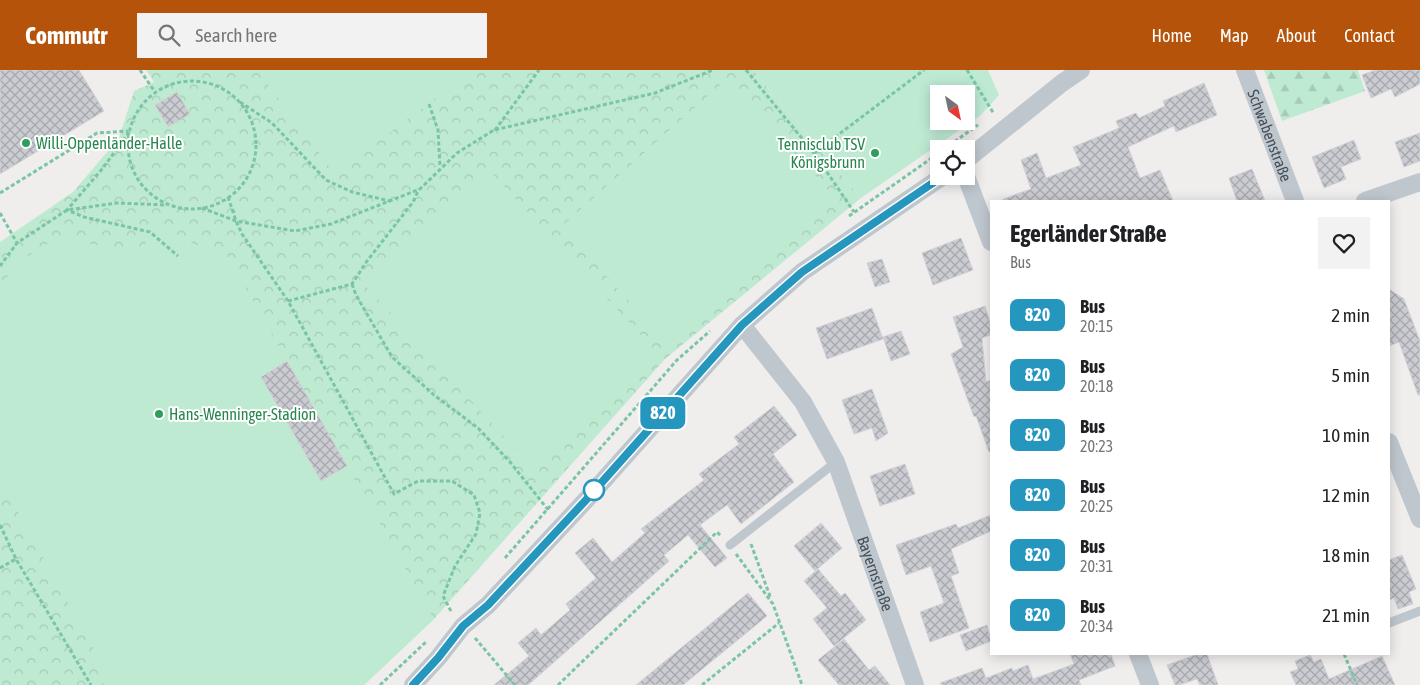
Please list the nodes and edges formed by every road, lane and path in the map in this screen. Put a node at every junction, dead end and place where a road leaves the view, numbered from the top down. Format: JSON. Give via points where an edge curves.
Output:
{"nodes":[{"id":1,"x":140,"y":70,"type":"edge"},
{"id":2,"x":538,"y":70,"type":"edge"},
{"id":3,"x":713,"y":70,"type":"edge"},
{"id":4,"x":746,"y":70,"type":"edge"},
{"id":5,"x":924,"y":70,"type":"edge"},
{"id":6,"x":966,"y":70,"type":"edge"},
{"id":7,"x":1081,"y":70,"type":"edge"},
{"id":8,"x":1245,"y":70,"type":"edge"},
{"id":9,"x":155,"y":92,"type":"junction"},
{"id":10,"x":239,"y":101,"type":"junction"},
{"id":11,"x":429,"y":104,"type":"dead end"},
{"id":12,"x":994,"y":114,"type":"dead end"},
{"id":13,"x":494,"y":130,"type":"junction"},
{"id":14,"x":129,"y":132,"type":"junction"},
{"id":15,"x":814,"y":153,"type":"junction"},
{"id":16,"x":975,"y":153,"type":"edge"},
{"id":17,"x":440,"y":168,"type":"junction"},
{"id":18,"x":1420,"y":182,"type":"edge"},
{"id":19,"x":930,"y":185,"type":"edge"},
{"id":20,"x":969,"y":185,"type":"edge"},
{"id":21,"x":420,"y":189,"type":"junction"},
{"id":22,"x":0,"y":193,"type":"edge"},
{"id":23,"x":228,"y":197,"type":"junction"},
{"id":24,"x":1295,"y":200,"type":"edge"},
{"id":25,"x":1368,"y":200,"type":"edge"},
{"id":26,"x":390,"y":201,"type":"junction"},
{"id":27,"x":170,"y":205,"type":"junction"},
{"id":28,"x":202,"y":208,"type":"junction"},
{"id":29,"x":67,"y":210,"type":"junction"},
{"id":30,"x":854,"y":212,"type":"dead end"},
{"id":31,"x":0,"y":213,"type":"edge"},
{"id":32,"x":236,"y":221,"type":"junction"},
{"id":33,"x":990,"y":239,"type":"edge"},
{"id":34,"x":17,"y":243,"type":"junction"},
{"id":35,"x":178,"y":256,"type":"dead end"},
{"id":36,"x":0,"y":266,"type":"edge"},
{"id":37,"x":352,"y":284,"type":"junction"},
{"id":38,"x":288,"y":300,"type":"junction"},
{"id":39,"x":742,"y":325,"type":"junction"},
{"id":40,"x":1390,"y":444,"type":"edge"},
{"id":41,"x":836,"y":462,"type":"junction"},
{"id":42,"x":1417,"y":500,"type":"edge"},
{"id":43,"x":548,"y":510,"type":"dead end"},
{"id":44,"x":1420,"y":519,"type":"edge"},
{"id":45,"x":0,"y":525,"type":"edge"},
{"id":46,"x":747,"y":532,"type":"junction"},
{"id":47,"x":730,"y":546,"type":"junction"},
{"id":48,"x":16,"y":559,"type":"junction"},
{"id":49,"x":0,"y":568,"type":"edge"},
{"id":50,"x":773,"y":604,"type":"junction"},
{"id":51,"x":1420,"y":611,"type":"edge"},
{"id":52,"x":458,"y":621,"type":"junction"},
{"id":53,"x":779,"y":623,"type":"junction"},
{"id":54,"x":1390,"y":623,"type":"edge"},
{"id":55,"x":1138,"y":655,"type":"edge"},
{"id":56,"x":1344,"y":655,"type":"edge"},
{"id":57,"x":91,"y":685,"type":"edge"},
{"id":58,"x":414,"y":685,"type":"edge"},
{"id":59,"x":515,"y":685,"type":"edge"},
{"id":60,"x":558,"y":685,"type":"edge"},
{"id":61,"x":702,"y":685,"type":"edge"},
{"id":62,"x":802,"y":685,"type":"edge"},
{"id":63,"x":915,"y":685,"type":"edge"},
{"id":64,"x":1150,"y":685,"type":"edge"},
{"id":65,"x":1356,"y":685,"type":"edge"}],
"edges":[{"from":1,"to":9,"type":"path"},
{"from":2,"to":13,"type":"path"},
{"from":3,"to":13,"type":"path","via":[[655,94]]},
{"from":4,"to":15,"type":"path"},
{"from":5,"to":15,"type":"path"},
{"from":6,"to":12,"type":"path"},
{"from":7,"to":16,"type":"street"},
{"from":8,"to":24,"type":"street","name":"Schwabenstraße"},
{"from":9,"to":10,"type":"path","via":[[190,80],[208,82]]},
{"from":9,"to":14,"type":"path","via":[[134,116]]},
{"from":10,"to":23,"type":"path","via":[[251,120],[256,141],[254,162],[244,182]]},
{"from":10,"to":26,"type":"path","via":[[272,123],[326,180],[352,192]]},
{"from":11,"to":17,"type":"path","via":[[438,130]]},
{"from":13,"to":17,"type":"path"},
{"from":14,"to":22,"type":"path","via":[[96,133]]},
{"from":14,"to":27,"type":"path","via":[[132,168],[154,197]]},
{"from":14,"to":29,"type":"path"},
{"from":15,"to":30,"type":"path"},
{"from":17,"to":21,"type":"path"},
{"from":18,"to":25,"type":"street"},
{"from":19,"to":39,"type":"street","via":[[802,272]]},
{"from":20,"to":33,"type":"street"},
{"from":21,"to":26,"type":"path"},
{"from":21,"to":37,"type":"path"},
{"from":23,"to":28,"type":"path"},
{"from":23,"to":32,"type":"path"},
{"from":26,"to":32,"type":"path","via":[[331,224],[295,231]]},
{"from":27,"to":28,"type":"path"},
{"from":27,"to":29,"type":"path","via":[[117,203]]},
{"from":28,"to":32,"type":"path"},
{"from":29,"to":34,"type":"path"},
{"from":29,"to":35,"type":"path","via":[[150,232]]},
{"from":31,"to":34,"type":"path"},
{"from":32,"to":38,"type":"path"},
{"from":34,"to":36,"type":"path"},
{"from":37,"to":38,"type":"path"},
{"from":37,"to":43,"type":"path","via":[[392,357],[434,395],[478,428]]},
{"from":38,"to":52,"type":"path","via":[[394,494],[418,480],[452,482],[474,496],[480,513],[476,534],[455,566],[443,596]]},
{"from":39,"to":41,"type":"street","name":"Bayernstraße","via":[[803,402]]},
{"from":39,"to":52,"type":"street","via":[[488,605]]},
{"from":40,"to":42,"type":"street"},
{"from":41,"to":46,"type":"lane"},
{"from":41,"to":63,"type":"street","name":"Bayernstraße"},
{"from":42,"to":44,"type":"street"},
{"from":45,"to":48,"type":"path"},
{"from":46,"to":47,"type":"lane"},
{"from":46,"to":50,"type":"path"},
{"from":47,"to":50,"type":"path"},
{"from":47,"to":60,"type":"path","via":[[717,532]]},
{"from":48,"to":49,"type":"path"},
{"from":48,"to":57,"type":"path"},
{"from":50,"to":53,"type":"path"},
{"from":51,"to":54,"type":"lane"},
{"from":52,"to":58,"type":"street","via":[[438,658]]},
{"from":52,"to":59,"type":"path"},
{"from":53,"to":61,"type":"path"},
{"from":53,"to":62,"type":"path"},
{"from":55,"to":64,"type":"street"},
{"from":56,"to":65,"type":"path"}]}
